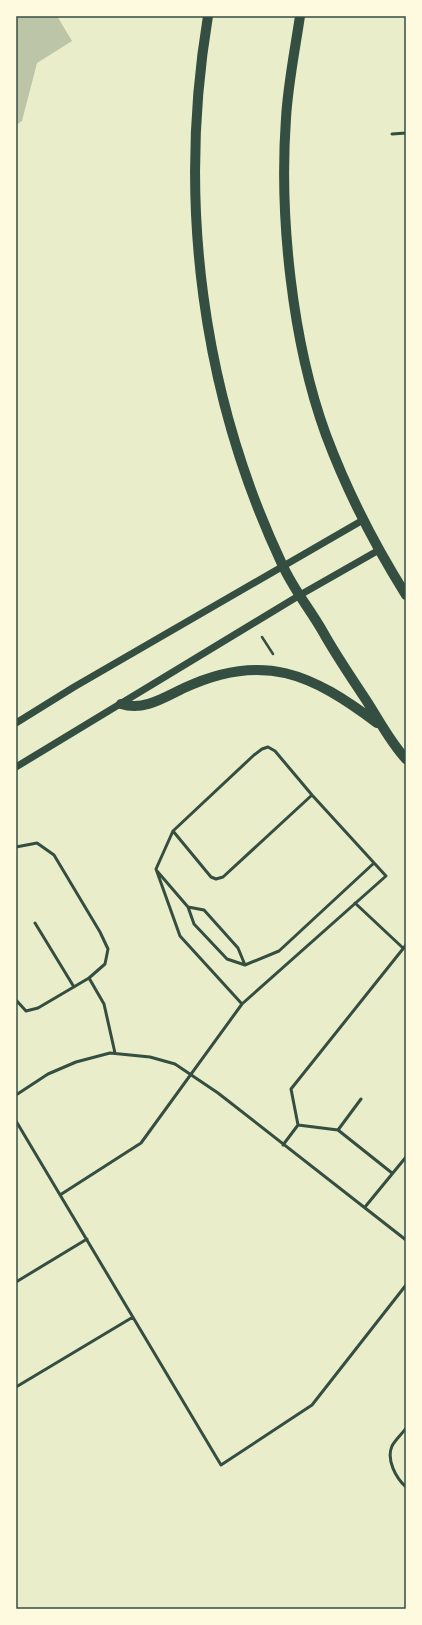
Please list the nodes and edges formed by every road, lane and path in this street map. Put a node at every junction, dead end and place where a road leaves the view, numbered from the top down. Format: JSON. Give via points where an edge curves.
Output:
{"nodes":[{"id":1,"x":208,"y":16,"type":"edge"},
{"id":2,"x":300,"y":16,"type":"edge"},
{"id":3,"x":406,"y":133,"type":"edge"},
{"id":4,"x":392,"y":134,"type":"dead end"},
{"id":5,"x":363,"y":520,"type":"junction"},
{"id":6,"x":378,"y":550,"type":"junction"},
{"id":7,"x":283,"y":566,"type":"junction"},
{"id":8,"x":300,"y":595,"type":"junction"},
{"id":9,"x":406,"y":595,"type":"edge"},
{"id":10,"x":262,"y":637,"type":"dead end"},
{"id":11,"x":274,"y":656,"type":"dead end"},
{"id":12,"x":121,"y":704,"type":"junction"},
{"id":13,"x":16,"y":723,"type":"edge"},
{"id":14,"x":384,"y":728,"type":"junction"},
{"id":15,"x":406,"y":759,"type":"edge"},
{"id":16,"x":16,"y":767,"type":"edge"},
{"id":17,"x":312,"y":795,"type":"junction"},
{"id":18,"x":173,"y":830,"type":"junction"},
{"id":19,"x":16,"y":847,"type":"edge"},
{"id":20,"x":374,"y":863,"type":"junction"},
{"id":21,"x":156,"y":869,"type":"junction"},
{"id":22,"x":356,"y":904,"type":"junction"},
{"id":23,"x":188,"y":907,"type":"junction"},
{"id":24,"x":35,"y":923,"type":"dead end"},
{"id":25,"x":405,"y":947,"type":"edge"},
{"id":26,"x":245,"y":965,"type":"junction"},
{"id":27,"x":89,"y":978,"type":"junction"},
{"id":28,"x":74,"y":987,"type":"junction"},
{"id":29,"x":16,"y":1000,"type":"edge"},
{"id":30,"x":242,"y":1004,"type":"junction"},
{"id":31,"x":115,"y":1053,"type":"junction"},
{"id":32,"x":190,"y":1074,"type":"junction"},
{"id":33,"x":16,"y":1095,"type":"edge"},
{"id":34,"x":361,"y":1100,"type":"dead end"},
{"id":35,"x":16,"y":1121,"type":"edge"},
{"id":36,"x":298,"y":1126,"type":"junction"},
{"id":37,"x":338,"y":1130,"type":"junction"},
{"id":38,"x":283,"y":1145,"type":"junction"},
{"id":39,"x":406,"y":1157,"type":"edge"},
{"id":40,"x":392,"y":1173,"type":"junction"},
{"id":41,"x":60,"y":1195,"type":"junction"},
{"id":42,"x":365,"y":1207,"type":"junction"},
{"id":43,"x":87,"y":1239,"type":"junction"},
{"id":44,"x":406,"y":1240,"type":"edge"},
{"id":45,"x":16,"y":1282,"type":"edge"},
{"id":46,"x":406,"y":1285,"type":"edge"},
{"id":47,"x":133,"y":1317,"type":"junction"},
{"id":48,"x":16,"y":1387,"type":"edge"},
{"id":49,"x":406,"y":1428,"type":"edge"},
{"id":50,"x":406,"y":1487,"type":"edge"}],
"edges":[{"from":1,"to":7,"type":"main road","via":[[202,51],[194,183],[205,316],[236,444],[249,484]]},
{"from":2,"to":5,"type":"main road","via":[[286,117],[284,159],[291,274],[304,360],[326,434]]},
{"from":3,"to":4,"type":"lane"},
{"from":5,"to":6,"type":"main road"},
{"from":5,"to":7,"type":"street"},
{"from":6,"to":8,"type":"street"},
{"from":6,"to":9,"type":"main road"},
{"from":7,"to":8,"type":"main road"},
{"from":7,"to":13,"type":"street"},
{"from":8,"to":12,"type":"street"},
{"from":8,"to":14,"type":"main road"},
{"from":10,"to":11,"type":"path"},
{"from":12,"to":14,"type":"main road","via":[[131,707],[147,706],[208,677],[228,672],[252,669],[276,671],[299,676],[320,685]]},
{"from":12,"to":16,"type":"street"},
{"from":14,"to":15,"type":"main road"},
{"from":17,"to":18,"type":"lane","via":[[275,751],[268,747],[254,755]]},
{"from":17,"to":18,"type":"lane","via":[[223,877],[216,879],[211,878]]},
{"from":17,"to":20,"type":"lane"},
{"from":18,"to":21,"type":"lane"},
{"from":19,"to":27,"type":"lane","via":[[37,843],[54,855],[100,932],[108,949],[105,964]]},
{"from":20,"to":22,"type":"lane","via":[[386,876]]},
{"from":20,"to":26,"type":"lane","via":[[279,951]]},
{"from":21,"to":23,"type":"lane"},
{"from":21,"to":30,"type":"lane","via":[[180,936]]},
{"from":22,"to":25,"type":"lane"},
{"from":22,"to":30,"type":"lane"},
{"from":23,"to":26,"type":"lane","via":[[194,924],[227,959]]},
{"from":23,"to":26,"type":"lane","via":[[204,910],[238,948]]},
{"from":24,"to":28,"type":"lane"},
{"from":25,"to":36,"type":"lane","via":[[291,1089]]},
{"from":27,"to":28,"type":"lane"},
{"from":27,"to":31,"type":"lane","via":[[104,1004]]},
{"from":28,"to":29,"type":"lane","via":[[38,1008],[26,1011]]},
{"from":30,"to":32,"type":"lane"},
{"from":31,"to":32,"type":"lane","via":[[150,1057],[175,1064]]},
{"from":31,"to":33,"type":"lane","via":[[76,1062],[48,1074]]},
{"from":32,"to":38,"type":"lane"},
{"from":32,"to":41,"type":"lane","via":[[141,1143]]},
{"from":34,"to":37,"type":"lane"},
{"from":35,"to":41,"type":"lane"},
{"from":36,"to":37,"type":"lane"},
{"from":36,"to":38,"type":"lane"},
{"from":37,"to":40,"type":"lane"},
{"from":38,"to":42,"type":"lane"},
{"from":39,"to":40,"type":"lane"},
{"from":40,"to":42,"type":"lane"},
{"from":41,"to":43,"type":"lane"},
{"from":42,"to":44,"type":"lane"},
{"from":43,"to":45,"type":"lane"},
{"from":43,"to":47,"type":"lane"},
{"from":46,"to":47,"type":"lane","via":[[312,1405],[221,1465]]},
{"from":47,"to":48,"type":"lane"},
{"from":49,"to":50,"type":"lane","via":[[391,1447],[391,1466],[398,1480]]}]}
